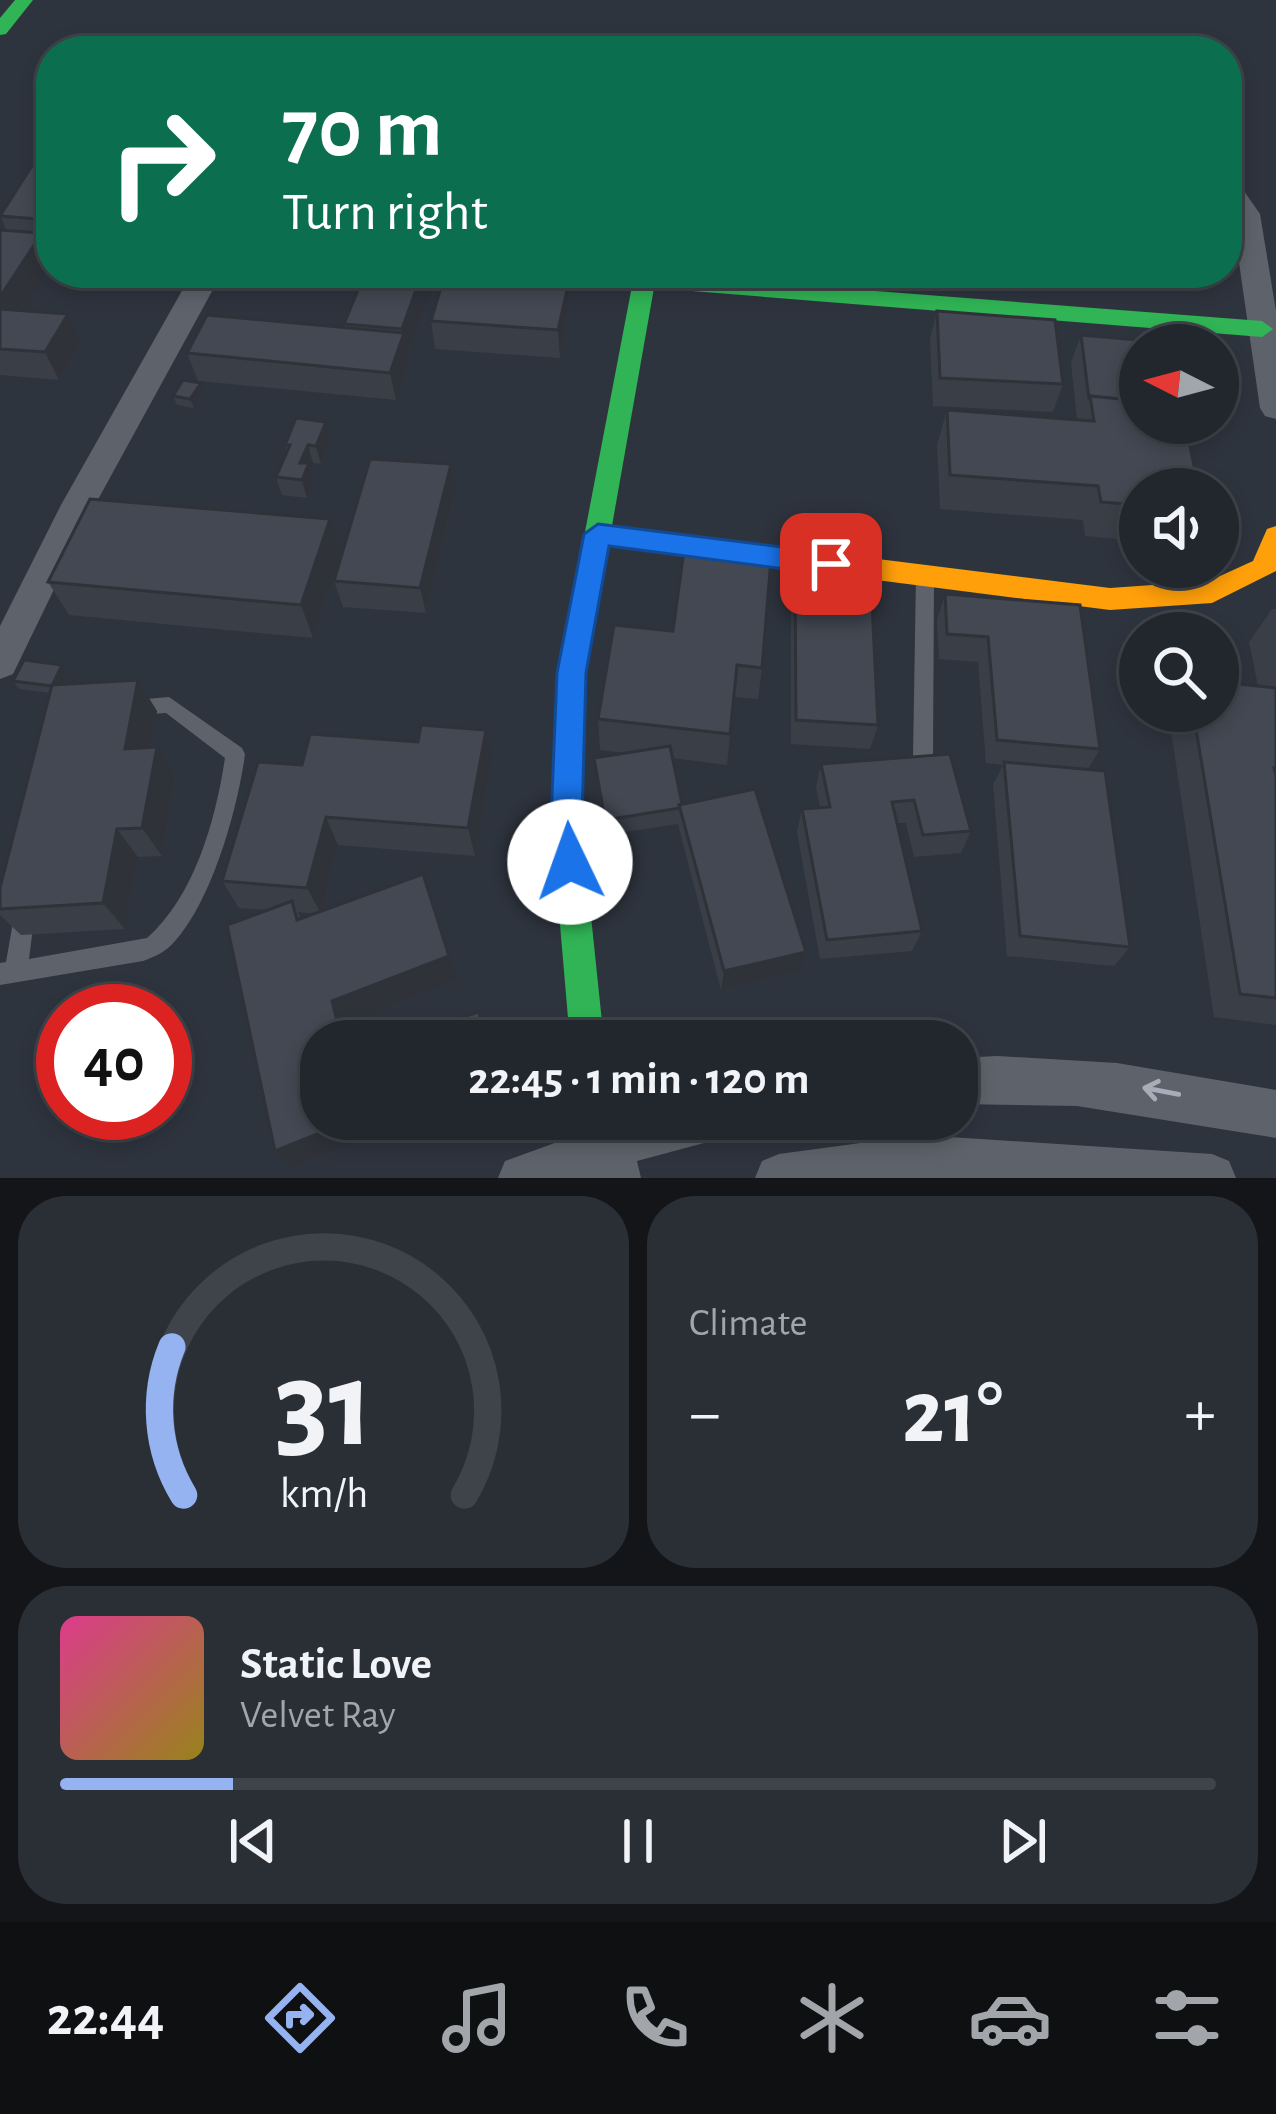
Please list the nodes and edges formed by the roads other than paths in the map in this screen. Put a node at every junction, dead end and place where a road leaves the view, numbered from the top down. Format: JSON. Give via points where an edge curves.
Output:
{"nodes":[{"id":1,"x":24,"y":0,"type":"edge"},
{"id":2,"x":0,"y":31,"type":"edge"},
{"id":3,"x":1242,"y":209,"type":"edge"},
{"id":4,"x":199,"y":288,"type":"edge"},
{"id":5,"x":643,"y":288,"type":"edge"},
{"id":6,"x":734,"y":288,"type":"edge"},
{"id":7,"x":1262,"y":329,"type":"junction"},
{"id":8,"x":1276,"y":408,"type":"edge"},
{"id":9,"x":598,"y":534,"type":"junction"},
{"id":10,"x":1276,"y":536,"type":"edge"},
{"id":11,"x":925,"y":576,"type":"junction"},
{"id":12,"x":0,"y":663,"type":"edge"},
{"id":13,"x":106,"y":708,"type":"edge"},
{"id":14,"x":923,"y":758,"type":"edge"},
{"id":15,"x":28,"y":886,"type":"edge"},
{"id":16,"x":8,"y":973,"type":"edge"},
{"id":17,"x":585,"y":1020,"type":"edge"},
{"id":18,"x":978,"y":1080,"type":"edge"},
{"id":19,"x":1276,"y":1114,"type":"edge"},
{"id":20,"x":609,"y":1149,"type":"edge"},
{"id":21,"x":522,"y":1178,"type":"edge"},
{"id":22,"x":779,"y":1178,"type":"edge"},
{"id":23,"x":1212,"y":1178,"type":"edge"}],
"edges":[{"from":1,"to":2,"type":"main road"},
{"from":3,"to":7,"type":"street"},
{"from":4,"to":12,"type":"street"},
{"from":5,"to":9,"type":"main road"},
{"from":6,"to":7,"type":"main road"},
{"from":7,"to":8,"type":"street"},
{"from":9,"to":11,"type":"main road"},
{"from":9,"to":17,"type":"main road","via":[[572,673],[566,820]]},
{"from":10,"to":11,"type":"main road","via":[[1264,568],[1212,592],[1110,599]]},
{"from":11,"to":14,"type":"lane"},
{"from":13,"to":16,"type":"lane","via":[[169,705],[235,754],[195,893],[153,946]]},
{"from":15,"to":16,"type":"lane"},
{"from":19,"to":18,"type":"street","one_way":true,"via":[[1138,1087]]},
{"from":20,"to":21,"type":"street"},
{"from":22,"to":23,"type":"street","via":[[920,1160]]}]}
